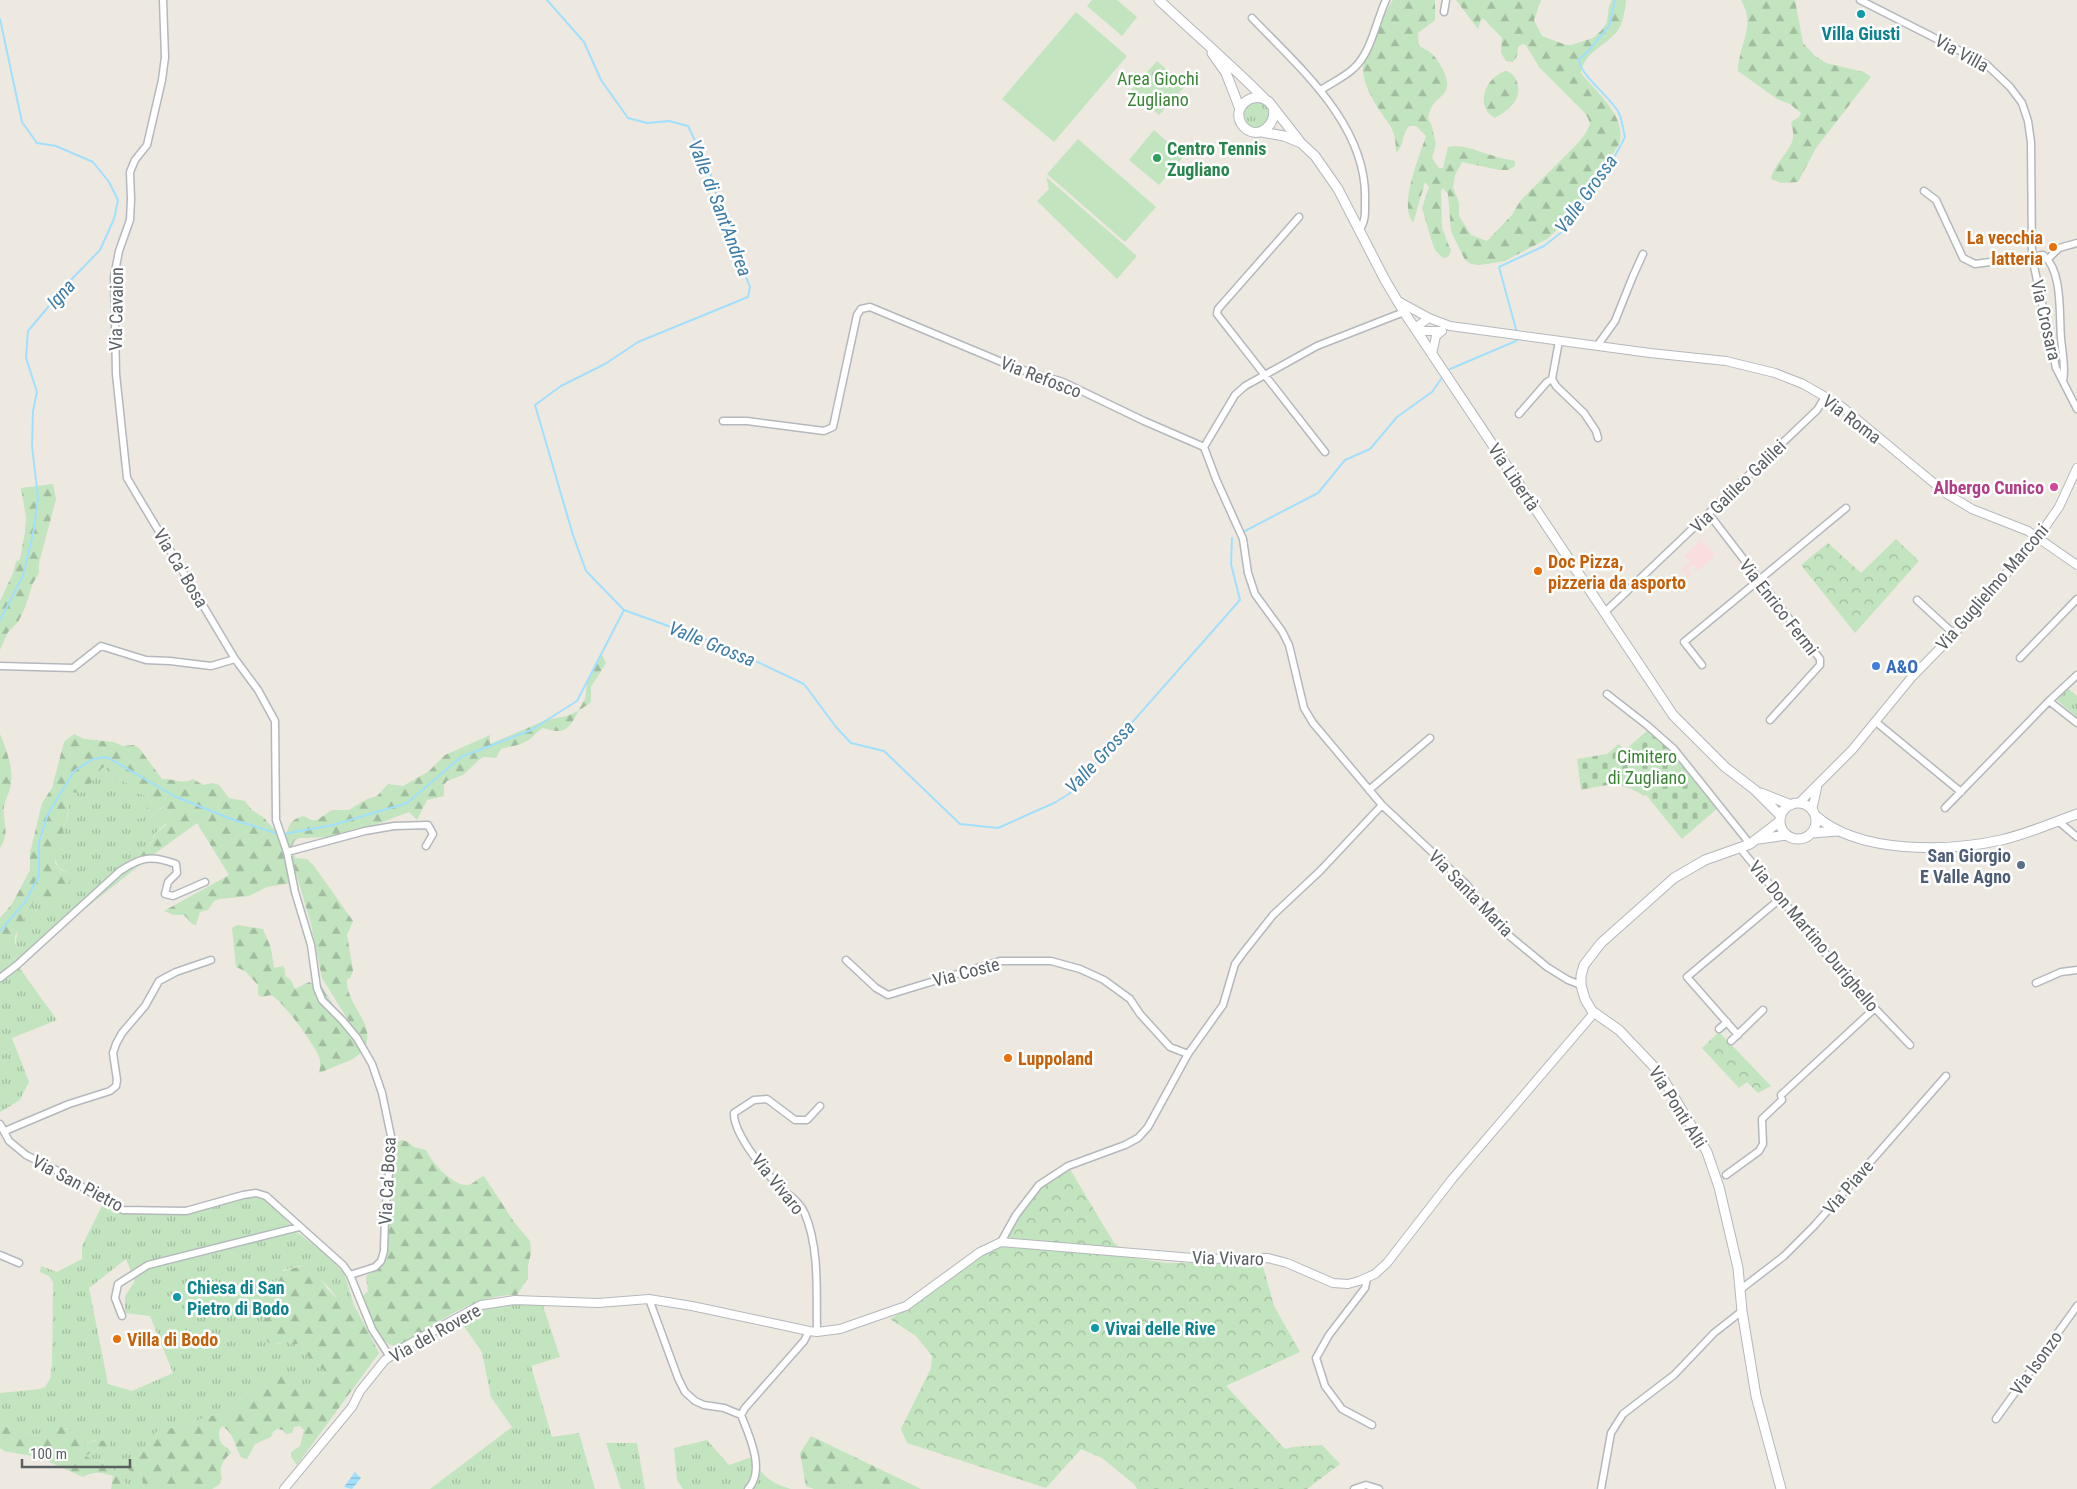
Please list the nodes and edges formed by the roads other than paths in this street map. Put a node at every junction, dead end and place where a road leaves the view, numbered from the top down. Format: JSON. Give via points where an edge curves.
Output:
{"nodes":[{"id":1,"x":163,"y":0,"type":"edge"},
{"id":2,"x":1159,"y":0,"type":"edge"},
{"id":3,"x":1386,"y":0,"type":"edge"},
{"id":4,"x":1446,"y":0,"type":"edge"},
{"id":5,"x":1860,"y":0,"type":"edge"},
{"id":6,"x":1444,"y":12,"type":"dead end"},
{"id":7,"x":1252,"y":18,"type":"dead end"},
{"id":8,"x":1202,"y":41,"type":"junction"},
{"id":9,"x":1321,"y":90,"type":"junction"},
{"id":10,"x":1264,"y":98,"type":"junction"},
{"id":11,"x":1273,"y":107,"type":"junction"},
{"id":12,"x":1240,"y":109,"type":"junction"},
{"id":13,"x":1262,"y":132,"type":"junction"},
{"id":14,"x":1301,"y":143,"type":"junction"},
{"id":15,"x":1924,"y":191,"type":"dead end"},
{"id":16,"x":1300,"y":217,"type":"dead end"},
{"id":17,"x":1359,"y":230,"type":"junction"},
{"id":18,"x":2077,"y":243,"type":"edge"},
{"id":19,"x":1643,"y":254,"type":"dead end"},
{"id":20,"x":2032,"y":257,"type":"junction"},
{"id":21,"x":2048,"y":259,"type":"junction"},
{"id":22,"x":1398,"y":301,"type":"junction"},
{"id":23,"x":1404,"y":312,"type":"junction"},
{"id":24,"x":1429,"y":318,"type":"junction"},
{"id":25,"x":1450,"y":326,"type":"junction"},
{"id":26,"x":1441,"y":331,"type":"junction"},
{"id":27,"x":1417,"y":332,"type":"junction"},
{"id":28,"x":1559,"y":341,"type":"junction"},
{"id":29,"x":1597,"y":346,"type":"junction"},
{"id":30,"x":1432,"y":354,"type":"junction"},
{"id":31,"x":1264,"y":374,"type":"junction"},
{"id":32,"x":1552,"y":379,"type":"junction"},
{"id":33,"x":2063,"y":382,"type":"junction"},
{"id":34,"x":1825,"y":397,"type":"junction"},
{"id":35,"x":2077,"y":408,"type":"edge"},
{"id":36,"x":1520,"y":414,"type":"dead end"},
{"id":37,"x":723,"y":421,"type":"dead end"},
{"id":38,"x":1598,"y":438,"type":"dead end"},
{"id":39,"x":1204,"y":446,"type":"junction"},
{"id":40,"x":1325,"y":452,"type":"dead end"},
{"id":41,"x":2077,"y":468,"type":"edge"},
{"id":42,"x":127,"y":478,"type":"joint"},
{"id":43,"x":1846,"y":508,"type":"dead end"},
{"id":44,"x":1709,"y":514,"type":"junction"},
{"id":45,"x":2038,"y":538,"type":"junction"},
{"id":46,"x":2077,"y":566,"type":"edge"},
{"id":47,"x":1758,"y":581,"type":"junction"},
{"id":48,"x":2077,"y":599,"type":"edge"},
{"id":49,"x":1917,"y":600,"type":"dead end"},
{"id":50,"x":1604,"y":613,"type":"junction"},
{"id":51,"x":1954,"y":634,"type":"junction"},
{"id":52,"x":2020,"y":658,"type":"dead end"},
{"id":53,"x":235,"y":659,"type":"junction"},
{"id":54,"x":1702,"y":665,"type":"dead end"},
{"id":55,"x":0,"y":666,"type":"edge"},
{"id":56,"x":2077,"y":676,"type":"edge"},
{"id":57,"x":1607,"y":694,"type":"dead end"},
{"id":58,"x":2049,"y":701,"type":"junction"},
{"id":59,"x":1770,"y":720,"type":"dead end"},
{"id":60,"x":1876,"y":722,"type":"junction"},
{"id":61,"x":2077,"y":723,"type":"edge"},
{"id":62,"x":1430,"y":738,"type":"dead end"},
{"id":63,"x":1818,"y":786,"type":"junction"},
{"id":64,"x":1368,"y":790,"type":"junction"},
{"id":65,"x":1755,"y":790,"type":"junction"},
{"id":66,"x":1961,"y":792,"type":"junction"},
{"id":67,"x":1795,"y":804,"type":"junction"},
{"id":68,"x":1382,"y":805,"type":"junction"},
{"id":69,"x":1945,"y":808,"type":"dead end"},
{"id":70,"x":1813,"y":812,"type":"junction"},
{"id":71,"x":2077,"y":814,"type":"edge"},
{"id":72,"x":1781,"y":818,"type":"junction"},
{"id":73,"x":2058,"y":821,"type":"junction"},
{"id":74,"x":1838,"y":831,"type":"junction"},
{"id":75,"x":1811,"y":833,"type":"junction"},
{"id":76,"x":1788,"y":835,"type":"junction"},
{"id":77,"x":2077,"y":837,"type":"edge"},
{"id":78,"x":1759,"y":839,"type":"junction"},
{"id":79,"x":1750,"y":844,"type":"junction"},
{"id":80,"x":426,"y":846,"type":"dead end"},
{"id":81,"x":1740,"y":848,"type":"junction"},
{"id":82,"x":287,"y":852,"type":"junction"},
{"id":83,"x":205,"y":882,"type":"dead end"},
{"id":84,"x":1781,"y":898,"type":"junction"},
{"id":85,"x":210,"y":960,"type":"dead end"},
{"id":86,"x":846,"y":960,"type":"dead end"},
{"id":87,"x":2077,"y":970,"type":"edge"},
{"id":88,"x":0,"y":978,"type":"edge"},
{"id":89,"x":2036,"y":983,"type":"dead end"},
{"id":90,"x":1581,"y":986,"type":"junction"},
{"id":91,"x":1874,"y":1009,"type":"junction"},
{"id":92,"x":1763,"y":1010,"type":"dead end"},
{"id":93,"x":1594,"y":1013,"type":"junction"},
{"id":94,"x":1727,"y":1022,"type":"junction"},
{"id":95,"x":1720,"y":1029,"type":"dead end"},
{"id":96,"x":1738,"y":1034,"type":"junction"},
{"id":97,"x":1731,"y":1041,"type":"dead end"},
{"id":98,"x":1910,"y":1045,"type":"dead end"},
{"id":99,"x":1188,"y":1054,"type":"junction"},
{"id":100,"x":1946,"y":1076,"type":"dead end"},
{"id":101,"x":820,"y":1106,"type":"dead end"},
{"id":102,"x":0,"y":1124,"type":"edge"},
{"id":103,"x":5,"y":1131,"type":"junction"},
{"id":104,"x":1726,"y":1175,"type":"dead end"},
{"id":105,"x":299,"y":1227,"type":"junction"},
{"id":106,"x":1001,"y":1242,"type":"junction"},
{"id":107,"x":0,"y":1256,"type":"edge"},
{"id":108,"x":20,"y":1263,"type":"dead end"},
{"id":109,"x":350,"y":1274,"type":"junction"},
{"id":110,"x":1367,"y":1278,"type":"junction"},
{"id":111,"x":1741,"y":1289,"type":"junction"},
{"id":112,"x":649,"y":1299,"type":"junction"},
{"id":113,"x":2077,"y":1306,"type":"edge"},
{"id":114,"x":1742,"y":1311,"type":"junction"},
{"id":115,"x":122,"y":1316,"type":"dead end"},
{"id":116,"x":813,"y":1332,"type":"junction"},
{"id":117,"x":390,"y":1356,"type":"junction"},
{"id":118,"x":741,"y":1415,"type":"junction"},
{"id":119,"x":1996,"y":1419,"type":"dead end"},
{"id":120,"x":1372,"y":1425,"type":"dead end"},
{"id":121,"x":284,"y":1489,"type":"edge"},
{"id":122,"x":748,"y":1489,"type":"edge"},
{"id":123,"x":1354,"y":1489,"type":"edge"},
{"id":124,"x":1379,"y":1489,"type":"edge"},
{"id":125,"x":1601,"y":1489,"type":"edge"},
{"id":126,"x":1781,"y":1489,"type":"edge"}],
"edges":[{"from":1,"to":42,"type":"street","name":"Via Cavaion","via":[[165,57],[162,80],[147,145],[130,172],[130,220],[114,278],[116,366]]},
{"from":2,"to":8,"type":"main road"},
{"from":3,"to":9,"type":"street","via":[[1364,56],[1354,69]]},
{"from":4,"to":6,"type":"street"},
{"from":5,"to":20,"type":"street","name":"Via Villa","via":[[1986,64],[2022,103],[2031,142]]},
{"from":7,"to":9,"type":"street"},
{"from":8,"to":10,"type":"main road"},
{"from":8,"to":12,"type":"main road","via":[[1226,73]]},
{"from":9,"to":17,"type":"street","via":[[1358,154],[1364,176],[1365,216]]},
{"from":10,"to":11,"type":"main road"},
{"from":10,"to":12,"type":"main road","via":[[1252,97]]},
{"from":11,"to":13,"type":"main road","via":[[1273,122]]},
{"from":11,"to":14,"type":"main road","name":"Via Libertà"},
{"from":12,"to":13,"type":"main road","via":[[1243,125],[1252,132]]},
{"from":13,"to":14,"type":"main road","name":"Via Libertà"},
{"from":14,"to":17,"type":"main road","name":"Via Libertà","via":[[1315,156],[1338,189]]},
{"from":15,"to":20,"type":"street","name":"Via Crosara","via":[[1936,200],[1963,258],[1975,264]]},
{"from":16,"to":31,"type":"street","via":[[1218,309],[1218,314]]},
{"from":17,"to":22,"type":"main road","name":"Via Libertà"},
{"from":18,"to":21,"type":"street","via":[[2059,248]]},
{"from":19,"to":29,"type":"street","via":[[1616,321]]},
{"from":20,"to":21,"type":"street","name":"Via Crosara","via":[[2043,255]]},
{"from":20,"to":33,"type":"street","name":"Via Crosara","via":[[2053,354]]},
{"from":21,"to":33,"type":"street","name":"Via Crosara","via":[[2058,289]]},
{"from":22,"to":23,"type":"main road","name":"Via Libertà"},
{"from":22,"to":24,"type":"street","name":"Via Roma"},
{"from":23,"to":27,"type":"main road","name":"Via Libertà"},
{"from":23,"to":31,"type":"street","via":[[1317,346]]},
{"from":24,"to":25,"type":"street","name":"Via Roma"},
{"from":24,"to":27,"type":"street","via":[[1419,325]]},
{"from":25,"to":26,"type":"street"},
{"from":25,"to":28,"type":"street","name":"Via Roma"},
{"from":26,"to":27,"type":"street"},
{"from":26,"to":30,"type":"street","via":[[1436,336]]},
{"from":27,"to":30,"type":"main road","name":"Via Libertà"},
{"from":28,"to":29,"type":"street","name":"Via Roma"},
{"from":28,"to":32,"type":"street"},
{"from":29,"to":34,"type":"street","name":"Via Roma","via":[[1726,361],[1774,373]]},
{"from":30,"to":50,"type":"main road","name":"Via Libertà"},
{"from":31,"to":39,"type":"street","via":[[1235,395]]},
{"from":31,"to":40,"type":"street"},
{"from":32,"to":36,"type":"street"},
{"from":32,"to":38,"type":"street","via":[[1584,413]]},
{"from":33,"to":35,"type":"street","name":"Via Crosara"},
{"from":34,"to":44,"type":"street","name":"Via Galileo Galilei","via":[[1817,410]]},
{"from":34,"to":45,"type":"street","name":"Via Roma","via":[[1841,406],[1947,494],[1972,509]]},
{"from":37,"to":39,"type":"street","name":"Via Refosco","via":[[824,431],[833,427],[857,315],[870,307],[1016,368],[1064,382]]},
{"from":39,"to":64,"type":"street","name":"Via Santa Maria","via":[[1243,539],[1255,594],[1289,645],[1304,708]]},
{"from":41,"to":45,"type":"street","name":"Via Guglielmo Marconi","via":[[2060,507]]},
{"from":42,"to":53,"type":"street","name":"Via Ca' Bosa"},
{"from":43,"to":47,"type":"street"},
{"from":44,"to":47,"type":"street","name":"Via Enrico Fermi"},
{"from":44,"to":50,"type":"street","name":"Via Galileo Galilei"},
{"from":45,"to":46,"type":"street","name":"Via Roma"},
{"from":45,"to":51,"type":"street","name":"Via Guglielmo Marconi"},
{"from":47,"to":54,"type":"street","via":[[1684,642]]},
{"from":47,"to":59,"type":"street","name":"Via Enrico Fermi","via":[[1820,659],[1820,665]]},
{"from":48,"to":52,"type":"street"},
{"from":49,"to":51,"type":"street"},
{"from":50,"to":65,"type":"main road","name":"Via Libertà","via":[[1673,715],[1725,766]]},
{"from":51,"to":60,"type":"street","name":"Via Guglielmo Marconi","via":[[1911,678]]},
{"from":53,"to":55,"type":"street","via":[[211,666],[146,660],[101,646],[73,668]]},
{"from":53,"to":82,"type":"street","name":"Via Ca' Bosa","via":[[275,720],[276,820]]},
{"from":56,"to":58,"type":"street"},
{"from":57,"to":79,"type":"street","via":[[1674,749]]},
{"from":58,"to":61,"type":"street"},
{"from":58,"to":66,"type":"street"},
{"from":60,"to":63,"type":"street","name":"Via Guglielmo Marconi"},
{"from":60,"to":66,"type":"street"},
{"from":62,"to":64,"type":"street"},
{"from":63,"to":67,"type":"street","name":"Via Guglielmo Marconi"},
{"from":63,"to":70,"type":"street","name":"Via Guglielmo Marconi"},
{"from":64,"to":68,"type":"street","name":"Via Santa Maria"},
{"from":65,"to":67,"type":"main road","name":"Via Libertà"},
{"from":65,"to":72,"type":"main road","name":"Via Libertà"},
{"from":66,"to":69,"type":"street"},
{"from":67,"to":70,"type":"main road","via":[[1808,806]]},
{"from":67,"to":72,"type":"main road","via":[[1787,807]]},
{"from":68,"to":90,"type":"street","name":"Via Santa Maria","via":[[1467,885],[1500,928],[1547,967]]},
{"from":68,"to":99,"type":"street","via":[[1253,939],[1236,964],[1222,1005]]},
{"from":70,"to":74,"type":"main road"},
{"from":70,"to":75,"type":"main road","via":[[1816,824]]},
{"from":71,"to":73,"type":"main road"},
{"from":72,"to":76,"type":"main road"},
{"from":72,"to":78,"type":"main road"},
{"from":73,"to":74,"type":"main road","via":[[2003,840],[1920,848],[1865,840]]},
{"from":73,"to":77,"type":"street"},
{"from":74,"to":75,"type":"main road"},
{"from":75,"to":76,"type":"main road","via":[[1797,838]]},
{"from":76,"to":78,"type":"main road"},
{"from":78,"to":79,"type":"main road"},
{"from":79,"to":81,"type":"main road"},
{"from":80,"to":82,"type":"street","via":[[433,834],[428,825],[394,826],[365,830]]},
{"from":81,"to":84,"type":"street","name":"Via Don Martino Durighello"},
{"from":81,"to":90,"type":"main road","via":[[1705,860],[1674,878],[1601,943],[1584,965]]},
{"from":82,"to":109,"type":"street","name":"Via Ca' Bosa","via":[[311,945],[317,988],[322,1000],[357,1038],[372,1064],[390,1126],[391,1162],[382,1261],[375,1267]]},
{"from":83,"to":88,"type":"street","via":[[173,896],[165,894],[168,882],[177,873],[176,864],[160,858],[138,860],[120,871]]},
{"from":84,"to":91,"type":"street","name":"Via Don Martino Durighello"},
{"from":84,"to":94,"type":"street","via":[[1687,977]]},
{"from":85,"to":103,"type":"street","via":[[159,981],[145,1006],[116,1044],[113,1054],[118,1080],[110,1092],[61,1107]]},
{"from":86,"to":99,"type":"street","name":"Via Coste","via":[[888,995],[1000,961],[1051,961],[1104,980],[1130,999],[1170,1048]]},
{"from":87,"to":89,"type":"street","via":[[2062,972]]},
{"from":90,"to":93,"type":"main road","name":"Via Ponti Alti"},
{"from":91,"to":98,"type":"street","name":"Via Don Martino Durighello"},
{"from":91,"to":104,"type":"street","via":[[1781,1095],[1782,1100],[1762,1119],[1763,1144],[1759,1151]]},
{"from":92,"to":96,"type":"street"},
{"from":93,"to":110,"type":"street","name":"Via Vivaro","via":[[1453,1178],[1387,1263]]},
{"from":93,"to":111,"type":"main road","name":"Via Ponti Alti","via":[[1619,1030],[1659,1072],[1707,1152],[1719,1187]]},
{"from":94,"to":95,"type":"street"},
{"from":94,"to":96,"type":"street"},
{"from":96,"to":97,"type":"street"},
{"from":99,"to":106,"type":"street","via":[[1148,1127],[1138,1138],[1068,1166],[1040,1185],[1019,1210]]},
{"from":100,"to":111,"type":"street","name":"Via Piave","via":[[1814,1226],[1784,1256]]},
{"from":101,"to":116,"type":"street","name":"Via Vivaro","via":[[807,1120],[795,1120],[768,1099],[754,1100],[734,1113],[734,1121],[743,1140],[775,1183],[788,1192],[805,1213],[812,1237],[816,1283]]},
{"from":102,"to":103,"type":"street","name":"Via San Pietro"},
{"from":103,"to":105,"type":"street","name":"Via San Pietro","via":[[9,1141],[26,1155],[123,1210],[186,1211],[256,1193],[266,1196]]},
{"from":105,"to":109,"type":"street","name":"Via San Pietro"},
{"from":105,"to":115,"type":"street","via":[[148,1266],[118,1284],[116,1298]]},
{"from":106,"to":110,"type":"street","name":"Via Vivaro","via":[[1205,1259],[1268,1258],[1333,1284],[1348,1284]]},
{"from":106,"to":116,"type":"street","via":[[972,1257],[906,1306],[840,1330]]},
{"from":107,"to":108,"type":"street"},
{"from":109,"to":117,"type":"street","name":"Via San Pietro","via":[[372,1329]]},
{"from":110,"to":120,"type":"street","via":[[1365,1288],[1329,1335],[1316,1358],[1325,1386],[1342,1409]]},
{"from":111,"to":114,"type":"main road","name":"Via Ponti Alti"},
{"from":112,"to":116,"type":"street"},
{"from":112,"to":117,"type":"street","name":"Via del Rovere","via":[[598,1303],[515,1300],[481,1305]]},
{"from":112,"to":118,"type":"street","via":[[685,1392],[695,1401]]},
{"from":113,"to":119,"type":"street","name":"Via Isonzo"},
{"from":114,"to":125,"type":"street","via":[[1714,1333],[1674,1375],[1622,1414],[1611,1433]]},
{"from":114,"to":126,"type":"main road","name":"Via Ponti Alti","via":[[1756,1396]]},
{"from":116,"to":118,"type":"street"},
{"from":117,"to":121,"type":"street","name":"Via del Rovere","via":[[376,1369],[352,1407]]},
{"from":118,"to":122,"type":"street","via":[[755,1450],[756,1478]]},
{"from":123,"to":124,"type":"street","via":[[1366,1485]]}]}
